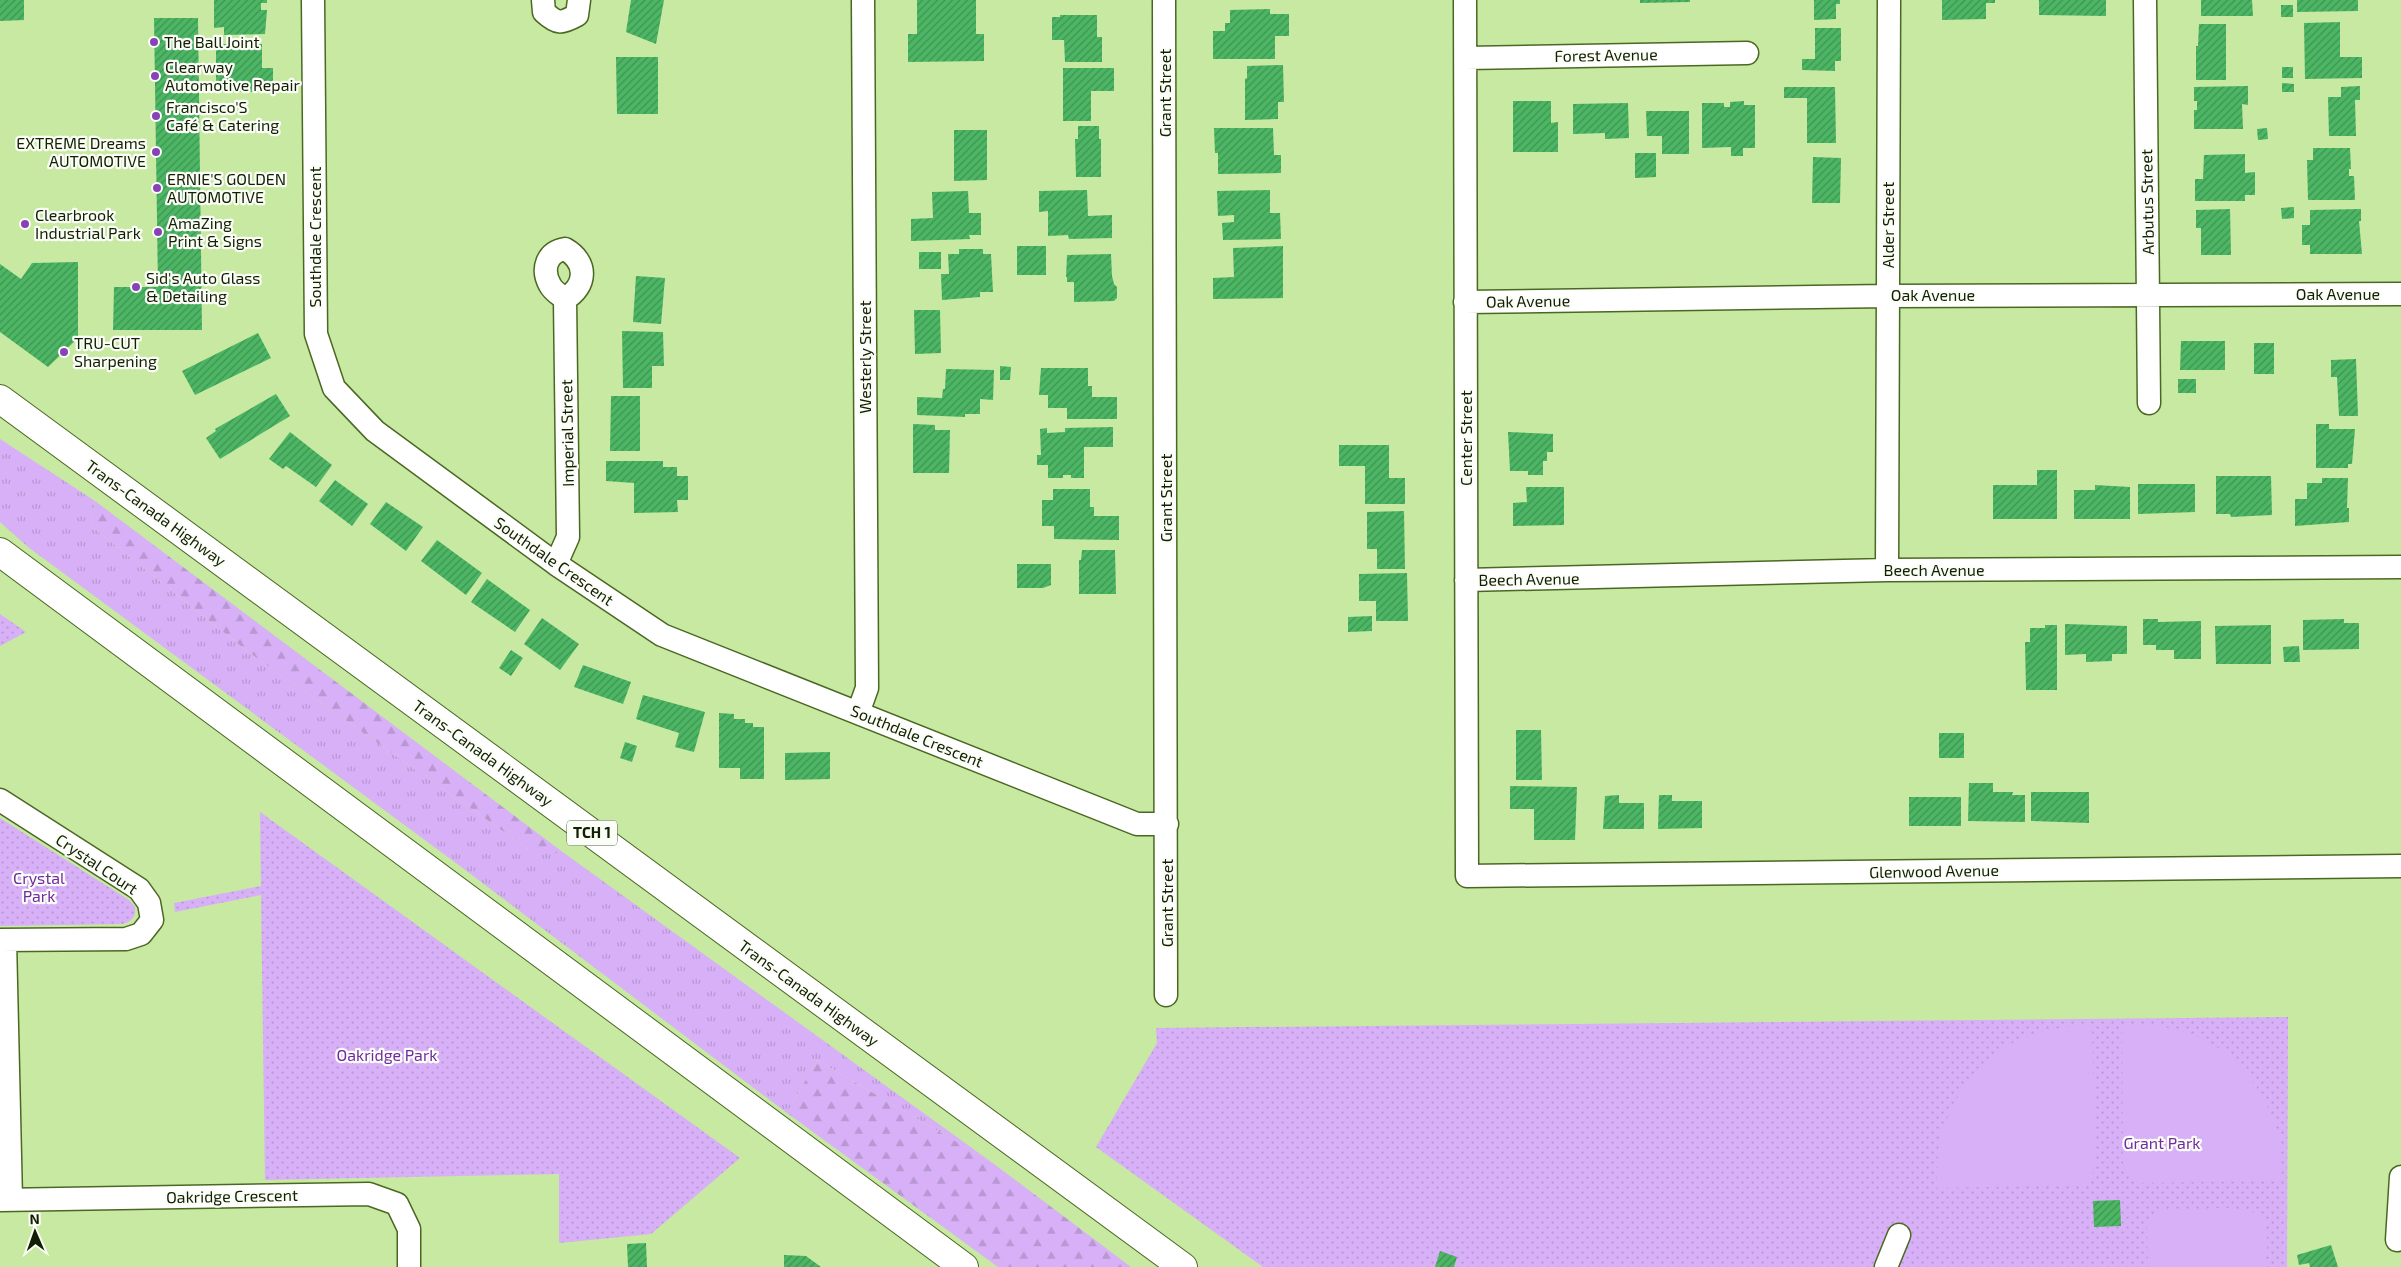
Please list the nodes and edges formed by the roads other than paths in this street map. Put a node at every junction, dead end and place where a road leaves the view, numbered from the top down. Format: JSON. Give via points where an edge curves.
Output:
{"nodes":[{"id":1,"x":313,"y":0,"type":"edge"},
{"id":2,"x":543,"y":0,"type":"edge"},
{"id":3,"x":579,"y":0,"type":"edge"},
{"id":4,"x":863,"y":0,"type":"edge"},
{"id":5,"x":1164,"y":0,"type":"edge"},
{"id":6,"x":1465,"y":0,"type":"edge"},
{"id":7,"x":1888,"y":0,"type":"edge"},
{"id":8,"x":2145,"y":0,"type":"edge"},
{"id":9,"x":1747,"y":53,"type":"dead end"},
{"id":10,"x":1466,"y":58,"type":"junction"},
{"id":11,"x":2149,"y":294,"type":"junction"},
{"id":12,"x":2401,"y":294,"type":"edge"},
{"id":13,"x":1888,"y":296,"type":"junction"},
{"id":14,"x":565,"y":299,"type":"dead end"},
{"id":15,"x":1465,"y":302,"type":"junction"},
{"id":16,"x":0,"y":398,"type":"edge"},
{"id":17,"x":2149,"y":403,"type":"dead end"},
{"id":18,"x":0,"y":552,"type":"edge"},
{"id":19,"x":556,"y":564,"type":"junction"},
{"id":20,"x":2401,"y":568,"type":"edge"},
{"id":21,"x":1887,"y":570,"type":"junction"},
{"id":22,"x":1466,"y":580,"type":"junction"},
{"id":23,"x":858,"y":713,"type":"junction"},
{"id":24,"x":0,"y":800,"type":"edge"},
{"id":25,"x":1167,"y":824,"type":"junction"},
{"id":26,"x":2401,"y":866,"type":"edge"},
{"id":27,"x":1467,"y":876,"type":"joint"},
{"id":28,"x":3,"y":940,"type":"edge"},
{"id":29,"x":1166,"y":995,"type":"dead end"},
{"id":30,"x":2401,"y":1177,"type":"edge"},
{"id":31,"x":5,"y":1200,"type":"edge"},
{"id":32,"x":1899,"y":1235,"type":"dead end"},
{"id":33,"x":2398,"y":1240,"type":"dead end"},
{"id":34,"x":409,"y":1267,"type":"edge"},
{"id":35,"x":964,"y":1267,"type":"edge"},
{"id":36,"x":1183,"y":1267,"type":"edge"},
{"id":37,"x":1886,"y":1267,"type":"edge"}],
"edges":[{"from":1,"to":19,"type":"street","name":"Southdale Crescent","via":[[316,334],[334,388],[375,431]]},
{"from":2,"to":3,"type":"street","via":[[544,12],[553,20],[565,22],[577,15]]},
{"from":4,"to":23,"type":"street","name":"Westerly Street","via":[[867,688]]},
{"from":5,"to":25,"type":"street","name":"Grant Street"},
{"from":6,"to":10,"type":"street","name":"Center Street"},
{"from":7,"to":13,"type":"street","name":"Alder Street"},
{"from":8,"to":11,"type":"street","name":"Arbutus Street"},
{"from":9,"to":10,"type":"street","name":"Forest Avenue"},
{"from":10,"to":15,"type":"street","name":"Center Street"},
{"from":11,"to":12,"type":"street","name":"Oak Avenue"},
{"from":11,"to":13,"type":"street","name":"Oak Avenue"},
{"from":11,"to":17,"type":"street","name":"Arbutus Street"},
{"from":13,"to":15,"type":"street","name":"Oak Avenue"},
{"from":13,"to":21,"type":"street","name":"Alder Street"},
{"from":14,"to":19,"type":"street","name":"Imperial Street","via":[[568,537]]},
{"from":15,"to":22,"type":"street","name":"Center Street"},
{"from":16,"to":36,"type":"highway","name":"Trans-Canada Highway","number":"TCH 1"},
{"from":18,"to":35,"type":"highway"},
{"from":19,"to":23,"type":"street","name":"Southdale Crescent","via":[[662,635]]},
{"from":20,"to":21,"type":"street","name":"Beech Avenue"},
{"from":21,"to":22,"type":"street","name":"Beech Avenue"},
{"from":22,"to":27,"type":"street","name":"Center Street"},
{"from":23,"to":25,"type":"street","name":"Southdale Crescent","via":[[1138,824]]},
{"from":24,"to":28,"type":"street","name":"Crystal Court","via":[[139,889],[149,903],[152,920],[140,934],[126,939]]},
{"from":25,"to":29,"type":"street","name":"Grant Street"},
{"from":26,"to":27,"type":"street","name":"Glenwood Avenue"},
{"from":28,"to":31,"type":"street","name":"Crystal Court"},
{"from":30,"to":33,"type":"street"},
{"from":31,"to":34,"type":"street","name":"Oakridge Crescent","via":[[370,1194],[397,1204],[409,1230]]},
{"from":32,"to":37,"type":"street"}]}
